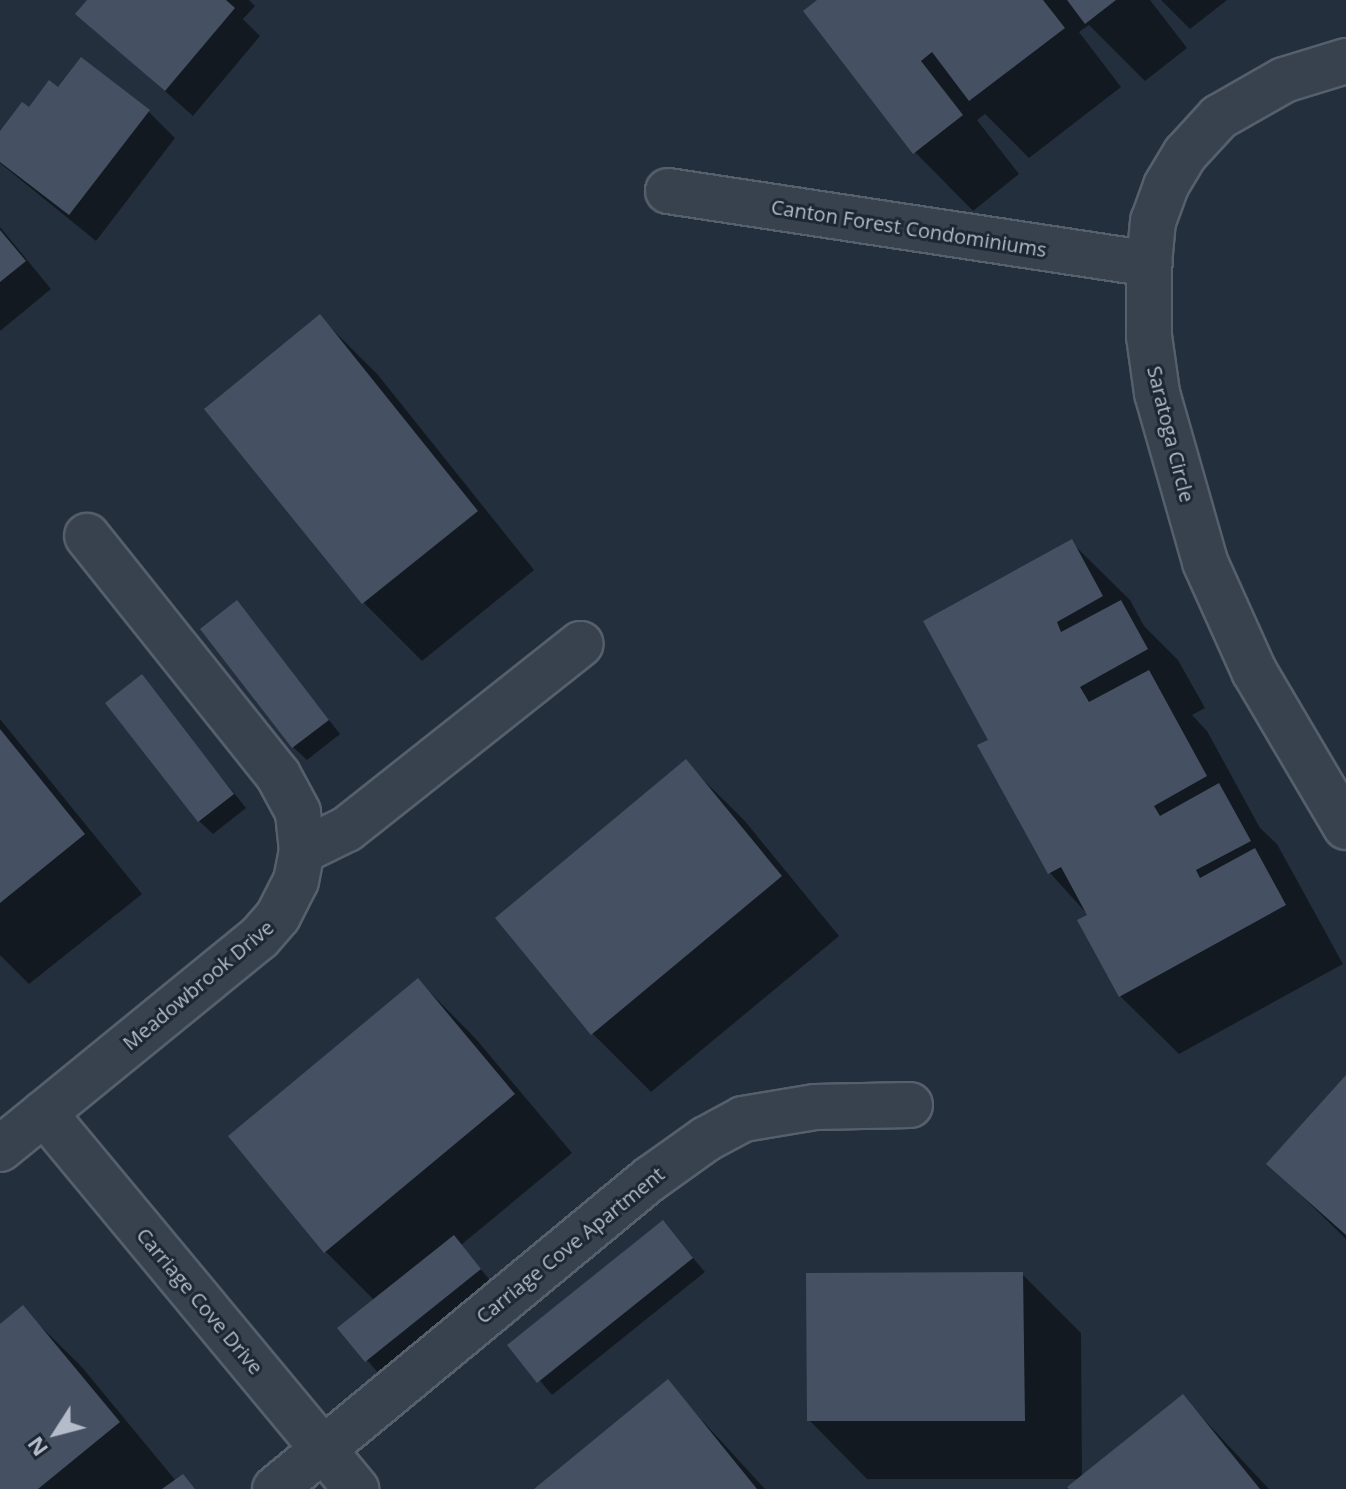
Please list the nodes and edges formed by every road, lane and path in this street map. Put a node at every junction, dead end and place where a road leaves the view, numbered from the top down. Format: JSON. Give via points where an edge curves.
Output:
{"nodes":[{"id":1,"x":1346,"y":61,"type":"edge"},
{"id":2,"x":668,"y":191,"type":"dead end"},
{"id":3,"x":1149,"y":264,"type":"junction"},
{"id":4,"x":87,"y":536,"type":"dead end"},
{"id":5,"x":580,"y":644,"type":"dead end"},
{"id":6,"x":1346,"y":827,"type":"edge"},
{"id":7,"x":302,"y":851,"type":"junction"},
{"id":8,"x":910,"y":1105,"type":"dead end"},
{"id":9,"x":44,"y":1113,"type":"junction"},
{"id":10,"x":0,"y":1149,"type":"edge"},
{"id":11,"x":323,"y":1448,"type":"junction"},
{"id":12,"x":275,"y":1489,"type":"edge"},
{"id":13,"x":356,"y":1489,"type":"edge"}],
"edges":[{"from":1,"to":3,"type":"street","name":"Saratoga Circle","via":[[1284,80],[1219,117],[1185,154],[1166,186],[1153,221]]},
{"from":2,"to":3,"type":"street","name":"Canton Forest Condominiums"},
{"from":3,"to":6,"type":"street","name":"Saratoga Circle","via":[[1149,336],[1157,393],[1205,562],[1254,671]]},
{"from":4,"to":7,"type":"street","name":"Meadowbrook Drive","via":[[278,775],[298,812]]},
{"from":5,"to":7,"type":"street","via":[[347,829]]},
{"from":7,"to":9,"type":"street","name":"Meadowbrook Drive","via":[[296,881],[259,938]]},
{"from":8,"to":11,"type":"street","name":"Carriage Cove Apartment","via":[[801,1109],[743,1119],[706,1139],[650,1179]]},
{"from":9,"to":10,"type":"street","name":"Meadowbrook Drive"},
{"from":9,"to":11,"type":"street","name":"Carriage Cove Drive"},
{"from":11,"to":12,"type":"street","name":"Carriage Cove Apartment"},
{"from":11,"to":13,"type":"street","name":"Carriage Cove Drive"}]}
